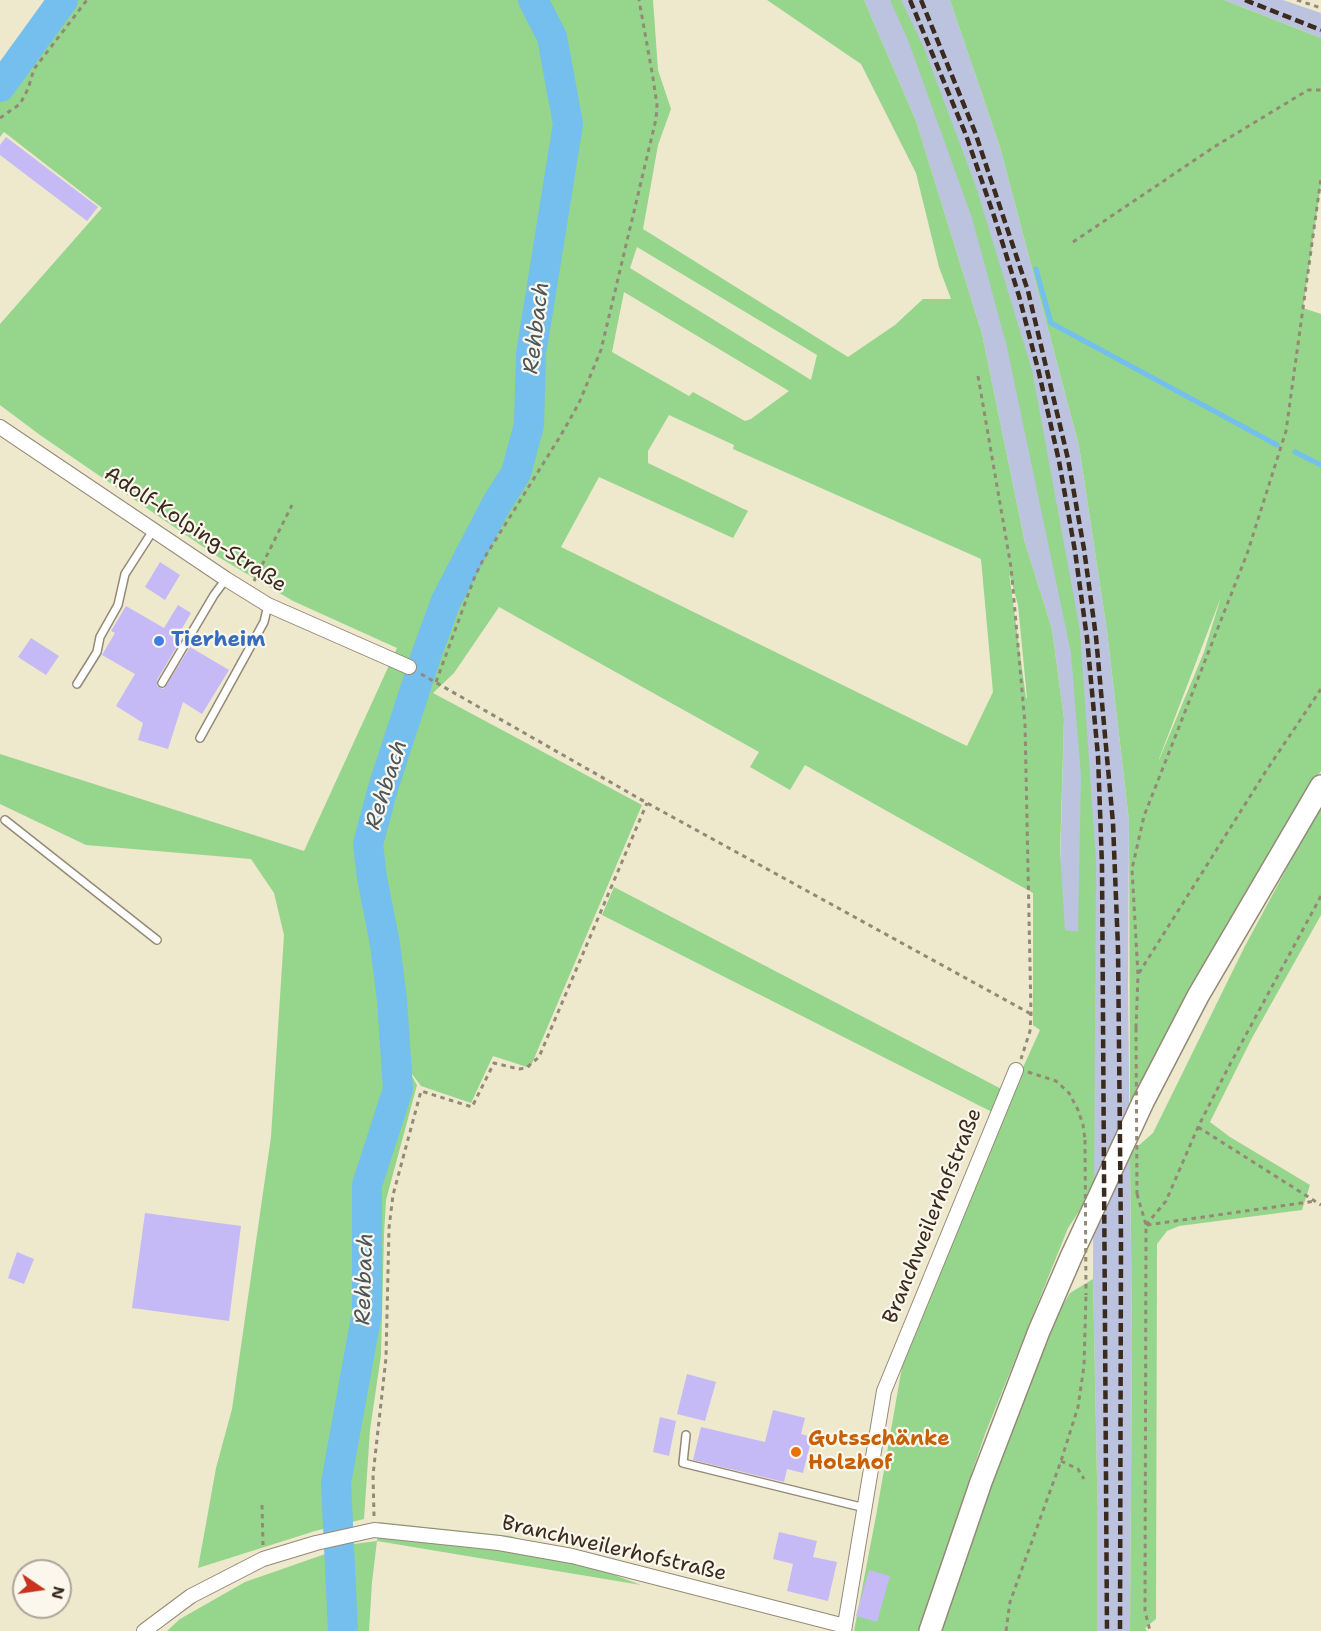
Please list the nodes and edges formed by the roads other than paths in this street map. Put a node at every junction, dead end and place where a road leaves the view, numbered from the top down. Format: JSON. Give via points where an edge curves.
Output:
{"nodes":[{"id":1,"x":0,"y":427,"type":"edge"},
{"id":2,"x":154,"y":529,"type":"junction"},
{"id":3,"x":226,"y":579,"type":"junction"},
{"id":4,"x":268,"y":605,"type":"junction"},
{"id":5,"x":409,"y":667,"type":"dead end"},
{"id":6,"x":162,"y":683,"type":"dead end"},
{"id":7,"x":77,"y":684,"type":"dead end"},
{"id":8,"x":200,"y":738,"type":"dead end"},
{"id":9,"x":1321,"y":786,"type":"edge"},
{"id":10,"x":5,"y":820,"type":"dead end"},
{"id":11,"x":157,"y":940,"type":"dead end"},
{"id":12,"x":1016,"y":1070,"type":"road end"},
{"id":13,"x":686,"y":1435,"type":"dead end"},
{"id":14,"x":865,"y":1508,"type":"junction"},
{"id":15,"x":844,"y":1628,"type":"edge"},
{"id":16,"x":144,"y":1631,"type":"edge"},
{"id":17,"x":930,"y":1631,"type":"edge"}],
"edges":[{"from":1,"to":2,"type":"street","name":"Adolf-Kolping-Straße"},
{"from":2,"to":3,"type":"street","name":"Adolf-Kolping-Straße"},
{"from":2,"to":7,"type":"lane","via":[[125,574],[118,605],[100,637],[97,652]]},
{"from":3,"to":4,"type":"street","name":"Adolf-Kolping-Straße"},
{"from":3,"to":6,"type":"lane"},
{"from":4,"to":5,"type":"street","name":"Adolf-Kolping-Straße"},
{"from":4,"to":8,"type":"lane","via":[[264,622]]},
{"from":9,"to":17,"type":"main road","via":[[1198,996],[1143,1102],[1039,1331]]},
{"from":10,"to":11,"type":"lane"},
{"from":12,"to":14,"type":"street","name":"Branchweilerhofstraße","via":[[884,1391]]},
{"from":13,"to":14,"type":"lane","via":[[683,1463]]},
{"from":14,"to":15,"type":"street","name":"Branchweilerhofstraße"},
{"from":15,"to":16,"type":"street","name":"Branchweilerhofstraße","via":[[572,1556],[499,1543],[374,1530],[263,1559],[190,1596]]}]}
